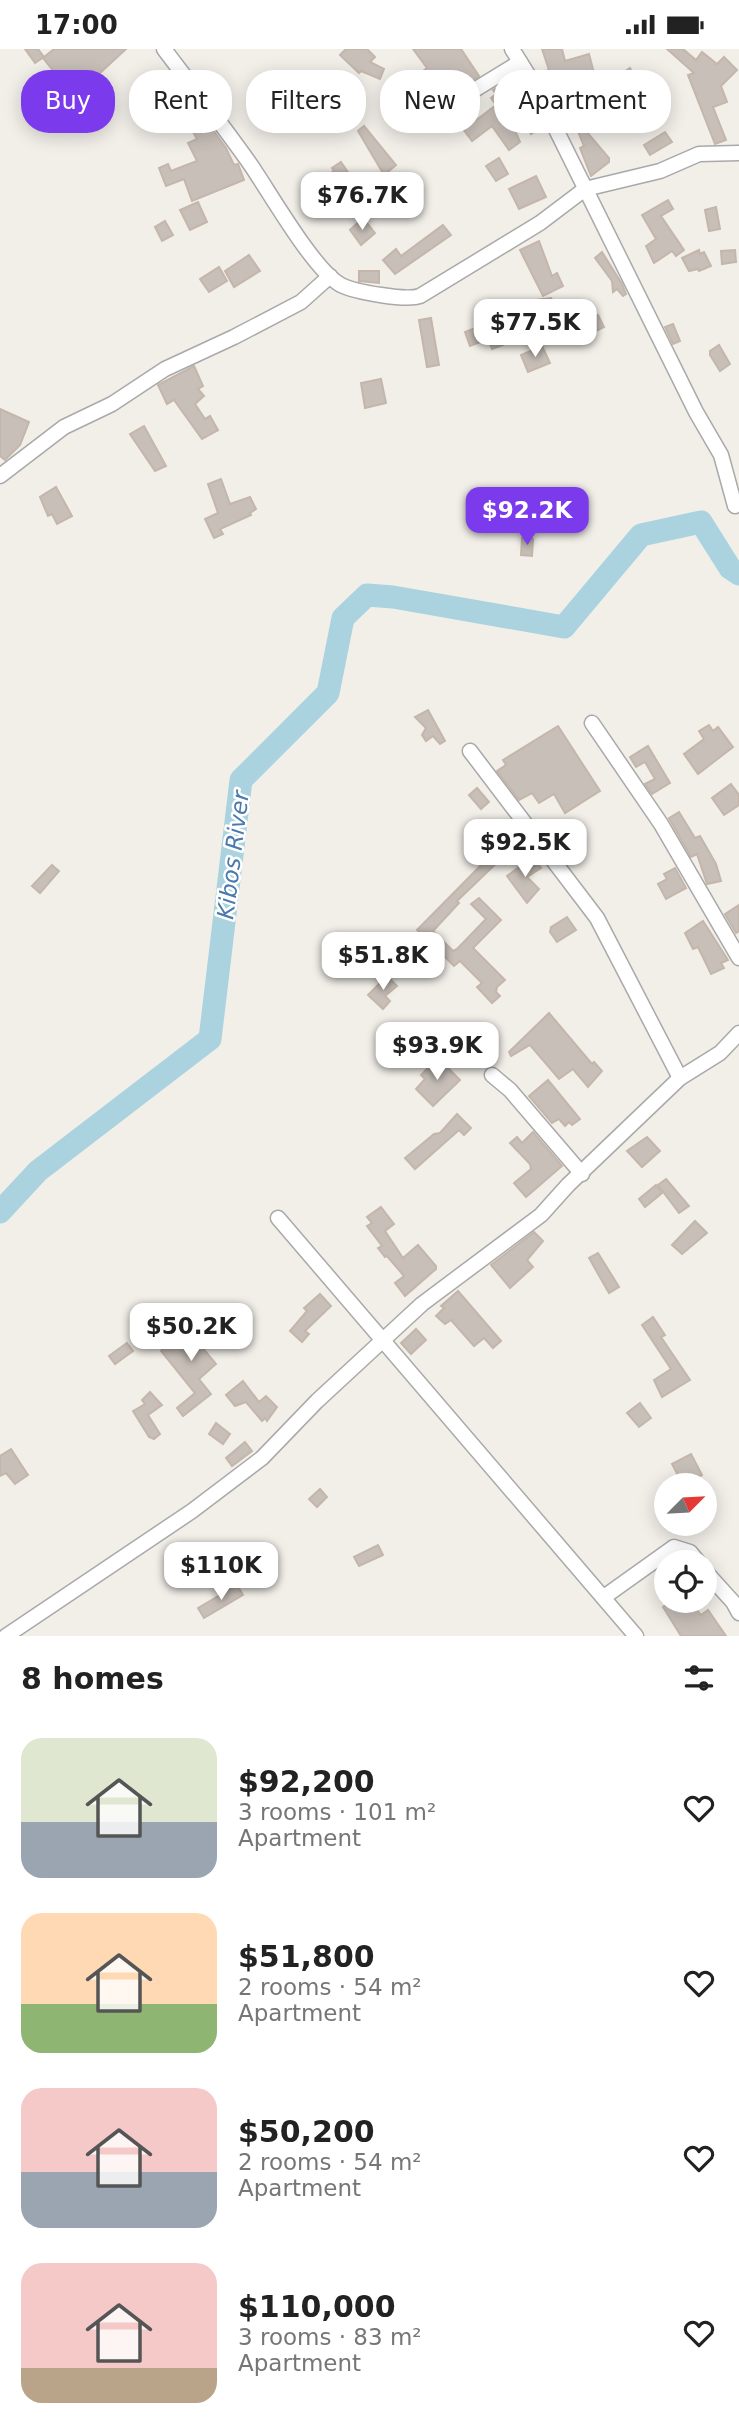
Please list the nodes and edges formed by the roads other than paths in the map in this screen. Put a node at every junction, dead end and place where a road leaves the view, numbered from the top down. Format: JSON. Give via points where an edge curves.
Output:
{"nodes":[{"id":1,"x":164,"y":49,"type":"edge"},
{"id":2,"x":512,"y":49,"type":"edge"},
{"id":3,"x":520,"y":62,"type":"junction"},
{"id":4,"x":480,"y":87,"type":"edge"},
{"id":5,"x":739,"y":153,"type":"edge"},
{"id":6,"x":585,"y":189,"type":"junction"},
{"id":7,"x":330,"y":277,"type":"junction"},
{"id":8,"x":0,"y":476,"type":"edge"},
{"id":9,"x":736,"y":506,"type":"dead end"},
{"id":10,"x":592,"y":723,"type":"dead end"},
{"id":11,"x":470,"y":751,"type":"dead end"},
{"id":12,"x":739,"y":958,"type":"edge"},
{"id":13,"x":739,"y":1033,"type":"edge"},
{"id":14,"x":492,"y":1075,"type":"dead end"},
{"id":15,"x":680,"y":1078,"type":"junction"},
{"id":16,"x":582,"y":1174,"type":"junction"},
{"id":17,"x":278,"y":1218,"type":"dead end"},
{"id":18,"x":382,"y":1341,"type":"junction"},
{"id":19,"x":654,"y":1561,"type":"edge"},
{"id":20,"x":717,"y":1586,"type":"edge"},
{"id":21,"x":604,"y":1597,"type":"junction"},
{"id":22,"x":739,"y":1613,"type":"edge"},
{"id":23,"x":6,"y":1636,"type":"edge"},
{"id":24,"x":636,"y":1636,"type":"edge"}],
"edges":[{"from":1,"to":7,"type":"street"},
{"from":2,"to":3,"type":"street"},
{"from":3,"to":4,"type":"street"},
{"from":3,"to":6,"type":"street"},
{"from":5,"to":6,"type":"street","via":[[699,154],[660,171]]},
{"from":6,"to":7,"type":"street","via":[[540,223],[414,298],[356,289]]},
{"from":6,"to":9,"type":"street","via":[[696,412],[715,441]]},
{"from":7,"to":8,"type":"street","via":[[301,302],[165,369],[112,404],[65,427]]},
{"from":10,"to":12,"type":"street","via":[[661,824]]},
{"from":11,"to":15,"type":"street","via":[[597,918]]},
{"from":13,"to":15,"type":"street","via":[[720,1053]]},
{"from":14,"to":16,"type":"street"},
{"from":15,"to":16,"type":"street"},
{"from":16,"to":18,"type":"street","via":[[541,1216],[422,1304]]},
{"from":17,"to":18,"type":"street"},
{"from":18,"to":21,"type":"street"},
{"from":18,"to":23,"type":"street","via":[[227,1486]]},
{"from":19,"to":21,"type":"street"},
{"from":20,"to":22,"type":"street"},
{"from":21,"to":24,"type":"street"}]}
